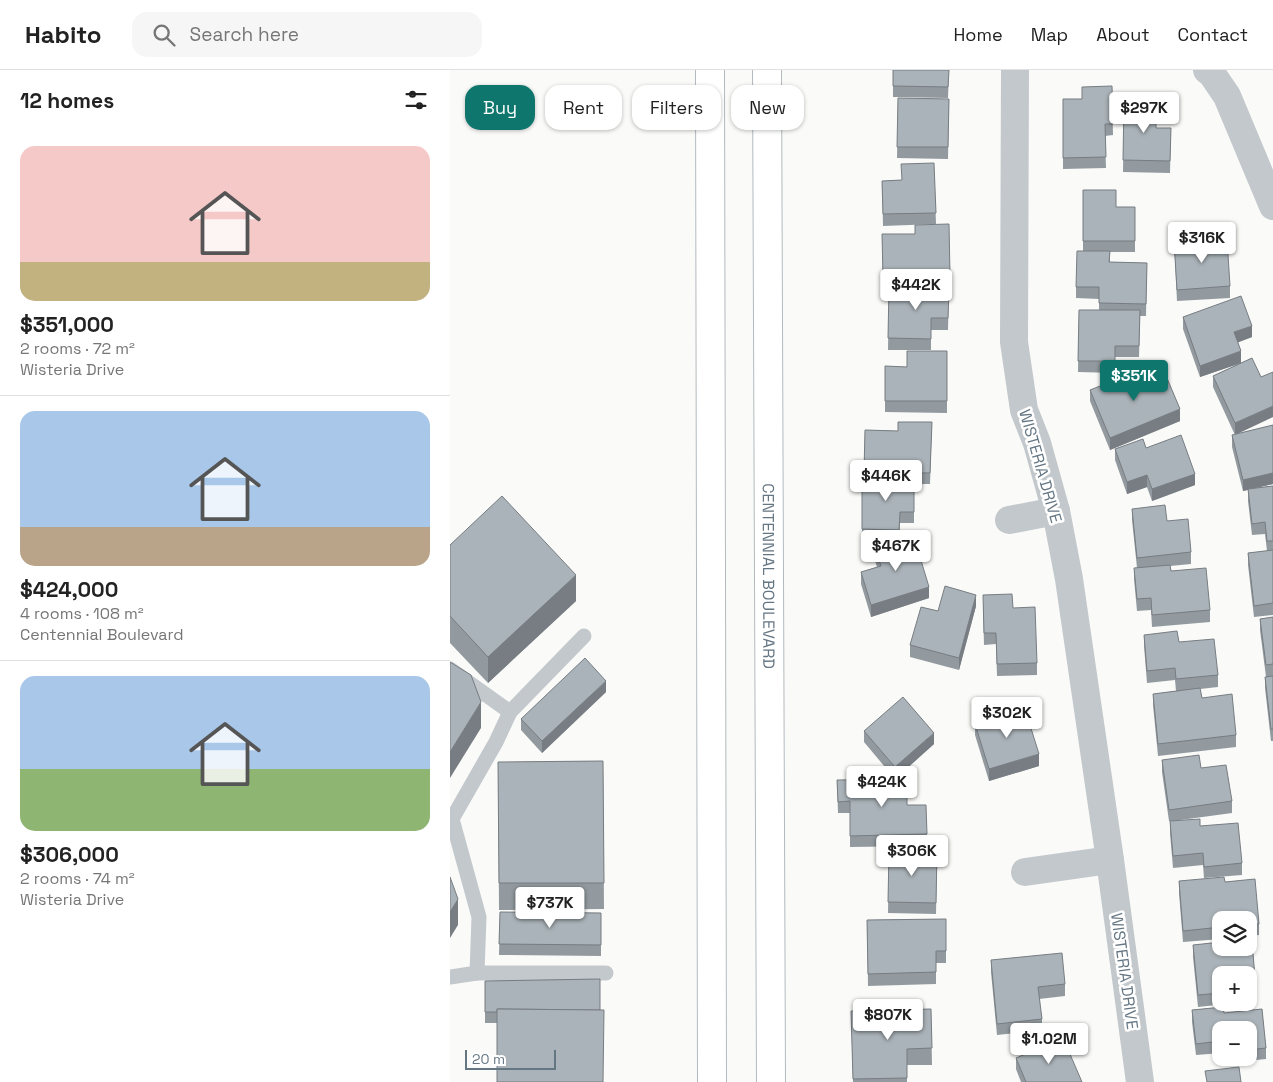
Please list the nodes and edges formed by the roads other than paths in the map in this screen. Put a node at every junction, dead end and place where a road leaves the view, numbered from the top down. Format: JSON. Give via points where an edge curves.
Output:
{"nodes":[{"id":1,"x":710,"y":70,"type":"edge"},
{"id":2,"x":767,"y":70,"type":"edge"},
{"id":3,"x":1015,"y":70,"type":"edge"},
{"id":4,"x":1207,"y":70,"type":"edge"},
{"id":5,"x":1273,"y":206,"type":"edge"},
{"id":6,"x":1056,"y":511,"type":"junction"},
{"id":7,"x":1008,"y":520,"type":"dead end"},
{"id":8,"x":584,"y":636,"type":"dead end"},
{"id":9,"x":450,"y":669,"type":"edge"},
{"id":10,"x":510,"y":712,"type":"junction"},
{"id":11,"x":1110,"y":860,"type":"junction"},
{"id":12,"x":1025,"y":872,"type":"dead end"},
{"id":13,"x":477,"y":973,"type":"junction"},
{"id":14,"x":606,"y":973,"type":"dead end"},
{"id":15,"x":450,"y":977,"type":"edge"},
{"id":16,"x":712,"y":1082,"type":"edge"},
{"id":17,"x":771,"y":1082,"type":"edge"},
{"id":18,"x":1140,"y":1082,"type":"edge"}],
"edges":[{"from":1,"to":16,"type":"main road"},
{"from":2,"to":17,"type":"main road","name":"CENTENNIAL BOULEVARD"},
{"from":3,"to":6,"type":"street","name":"WISTERIA DRIVE","via":[[1014,342],[1024,410]]},
{"from":4,"to":5,"type":"street","via":[[1227,96]]},
{"from":6,"to":7,"type":"street"},
{"from":6,"to":11,"type":"street","name":"WISTERIA DRIVE"},
{"from":8,"to":10,"type":"lane"},
{"from":9,"to":10,"type":"lane"},
{"from":10,"to":13,"type":"lane","via":[[452,819],[479,917]]},
{"from":11,"to":12,"type":"street"},
{"from":11,"to":18,"type":"street","name":"WISTERIA DRIVE"},
{"from":13,"to":14,"type":"lane"},
{"from":13,"to":15,"type":"lane"}]}
